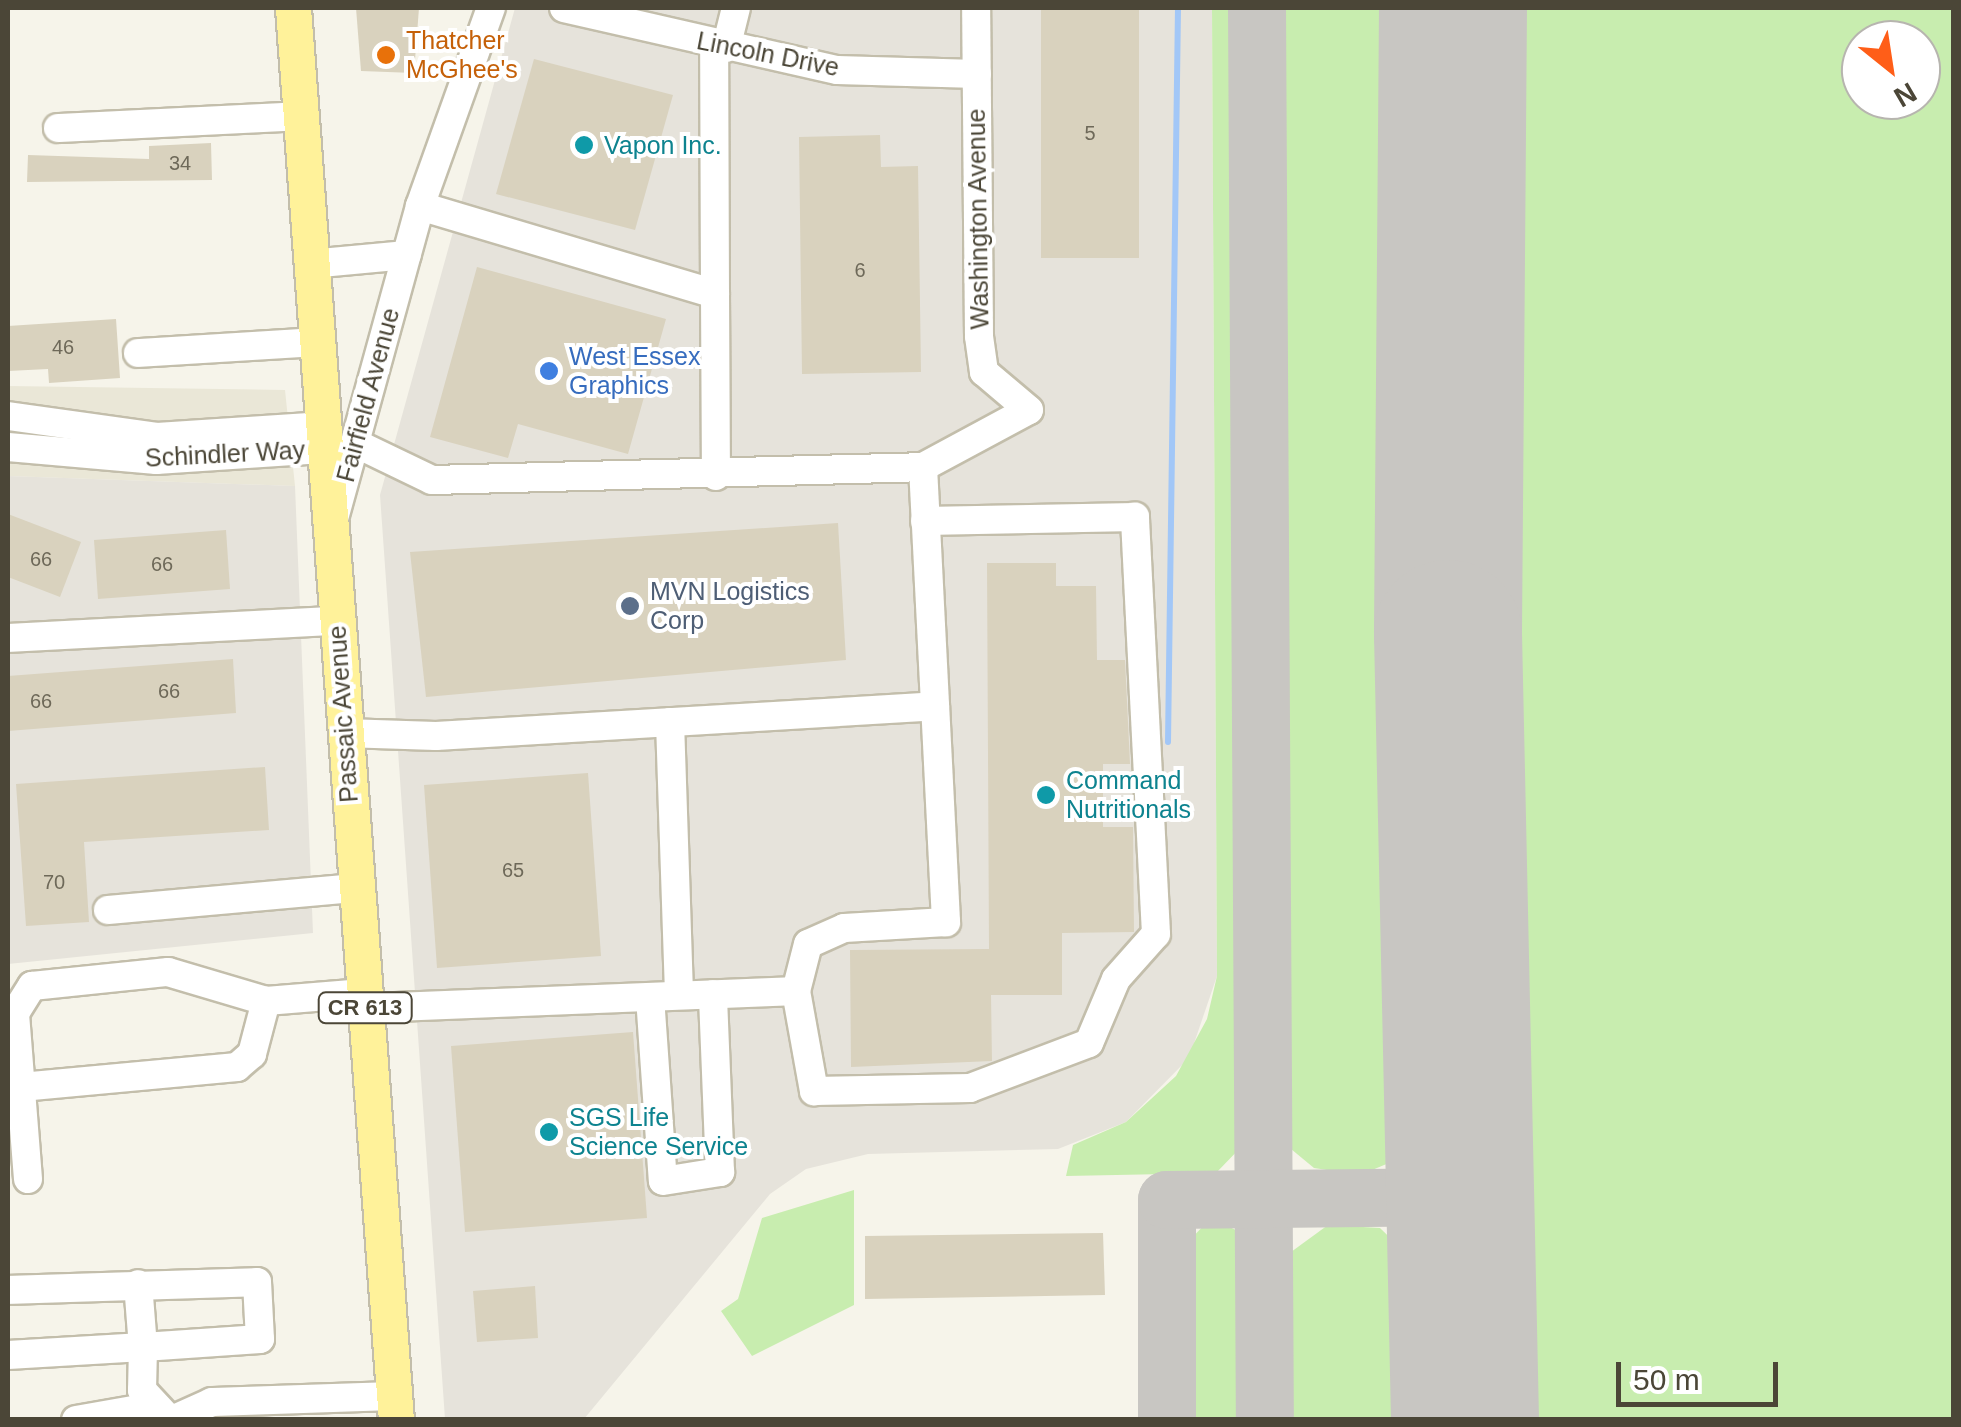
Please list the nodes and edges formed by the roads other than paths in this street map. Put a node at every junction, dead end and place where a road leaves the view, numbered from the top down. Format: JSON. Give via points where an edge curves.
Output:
{"nodes":[{"id":1,"x":293,"y":8,"type":"edge"},
{"id":2,"x":491,"y":8,"type":"edge"},
{"id":3,"x":564,"y":8,"type":"edge"},
{"id":4,"x":736,"y":8,"type":"edge"},
{"id":5,"x":976,"y":8,"type":"edge"},
{"id":6,"x":720,"y":46,"type":"junction"},
{"id":7,"x":976,"y":74,"type":"junction"},
{"id":8,"x":300,"y":116,"type":"junction"},
{"id":9,"x":58,"y":128,"type":"dead end"},
{"id":10,"x":420,"y":206,"type":"junction"},
{"id":11,"x":407,"y":255,"type":"junction"},
{"id":12,"x":310,"y":264,"type":"junction"},
{"id":13,"x":715,"y":294,"type":"junction"},
{"id":14,"x":316,"y":342,"type":"junction"},
{"id":15,"x":138,"y":353,"type":"dead end"},
{"id":16,"x":8,"y":416,"type":"edge"},
{"id":17,"x":333,"y":439,"type":"junction"},
{"id":18,"x":8,"y":447,"type":"edge"},
{"id":19,"x":922,"y":467,"type":"junction"},
{"id":20,"x":716,"y":476,"type":"junction"},
{"id":21,"x":925,"y":521,"type":"junction"},
{"id":22,"x":8,"y":618,"type":"edge"},
{"id":23,"x":336,"y":621,"type":"junction"},
{"id":24,"x":45,"y":632,"type":"junction"},
{"id":25,"x":8,"y":638,"type":"edge"},
{"id":26,"x":935,"y":706,"type":"junction"},
{"id":27,"x":670,"y":722,"type":"junction"},
{"id":28,"x":344,"y":733,"type":"junction"},
{"id":29,"x":356,"y":888,"type":"junction"},
{"id":30,"x":108,"y":910,"type":"dead end"},
{"id":31,"x":796,"y":991,"type":"junction"},
{"id":32,"x":712,"y":994,"type":"junction"},
{"id":33,"x":650,"y":996,"type":"junction"},
{"id":34,"x":679,"y":996,"type":"junction"},
{"id":35,"x":266,"y":1001,"type":"junction"},
{"id":36,"x":364,"y":1001,"type":"junction"},
{"id":37,"x":21,"y":1087,"type":"junction"},
{"id":38,"x":28,"y":1178,"type":"dead end"},
{"id":39,"x":138,"y":1284,"type":"junction"},
{"id":40,"x":8,"y":1290,"type":"edge"},
{"id":41,"x":143,"y":1346,"type":"junction"},
{"id":42,"x":8,"y":1354,"type":"edge"},
{"id":43,"x":316,"y":1398,"type":"junction"},
{"id":44,"x":395,"y":1408,"type":"edge"},
{"id":45,"x":164,"y":1415,"type":"edge"},
{"id":46,"x":76,"y":1420,"type":"edge"},
{"id":47,"x":350,"y":1420,"type":"edge"}],
"edges":[{"from":1,"to":8,"type":"main road","name":"Passaic Avenue","number":"CR 613"},
{"from":2,"to":10,"type":"street","name":"Fairfield Avenue"},
{"from":3,"to":6,"type":"street","name":"Lincoln Drive"},
{"from":4,"to":6,"type":"street"},
{"from":5,"to":7,"type":"street","name":"Washington Avenue"},
{"from":6,"to":7,"type":"street","name":"Lincoln Drive","via":[[836,70]]},
{"from":6,"to":13,"type":"street"},
{"from":7,"to":19,"type":"street","name":"Washington Avenue","via":[[984,372],[1029,410]]},
{"from":8,"to":9,"type":"street"},
{"from":8,"to":12,"type":"main road","name":"Passaic Avenue","number":"CR 613"},
{"from":10,"to":11,"type":"street","name":"Fairfield Avenue"},
{"from":10,"to":13,"type":"street"},
{"from":11,"to":12,"type":"street"},
{"from":11,"to":17,"type":"street","name":"Fairfield Avenue"},
{"from":12,"to":14,"type":"main road","name":"Passaic Avenue","number":"CR 613"},
{"from":13,"to":20,"type":"street"},
{"from":14,"to":15,"type":"street"},
{"from":14,"to":17,"type":"main road","name":"Passaic Avenue","number":"CR 613"},
{"from":16,"to":17,"type":"street","name":"Schindler Way","via":[[157,437]]},
{"from":17,"to":18,"type":"street","name":"Schindler Way","via":[[156,460]]},
{"from":17,"to":20,"type":"street","via":[[432,480]]},
{"from":17,"to":23,"type":"main road","name":"Passaic Avenue","number":"CR 613"},
{"from":19,"to":20,"type":"street"},
{"from":19,"to":21,"type":"street"},
{"from":21,"to":26,"type":"street"},
{"from":21,"to":31,"type":"street","via":[[1135,517],[1156,934],[1116,979],[1089,1043],[970,1088],[814,1091]]},
{"from":22,"to":24,"type":"street"},
{"from":23,"to":24,"type":"street"},
{"from":23,"to":28,"type":"main road","name":"Passaic Avenue","number":"CR 613"},
{"from":24,"to":25,"type":"street"},
{"from":26,"to":27,"type":"street"},
{"from":26,"to":31,"type":"street","via":[[946,922],[844,928],[808,944]]},
{"from":27,"to":28,"type":"street"},
{"from":27,"to":34,"type":"street"},
{"from":28,"to":29,"type":"main road","name":"Passaic Avenue","number":"CR 613"},
{"from":29,"to":30,"type":"street"},
{"from":29,"to":36,"type":"main road","name":"Passaic Avenue","number":"CR 613"},
{"from":31,"to":32,"type":"street"},
{"from":32,"to":33,"type":"street","via":[[720,1172],[663,1181]]},
{"from":32,"to":34,"type":"street"},
{"from":33,"to":34,"type":"street"},
{"from":33,"to":36,"type":"street"},
{"from":35,"to":36,"type":"street"},
{"from":35,"to":37,"type":"street","via":[[252,1054],[237,1067]]},
{"from":35,"to":37,"type":"street","via":[[168,972],[43,980],[16,1001]]},
{"from":36,"to":44,"type":"main road","name":"Passaic Avenue","number":"CR 613"},
{"from":37,"to":38,"type":"street"},
{"from":39,"to":40,"type":"street"},
{"from":39,"to":41,"type":"street"},
{"from":39,"to":41,"type":"street","via":[[246,1278],[262,1290],[264,1326],[248,1344]]},
{"from":41,"to":42,"type":"street"},
{"from":41,"to":45,"type":"street"},
{"from":43,"to":44,"type":"street"},
{"from":43,"to":45,"type":"street","via":[[212,1402]]},
{"from":43,"to":47,"type":"street"},
{"from":45,"to":46,"type":"street"}]}
